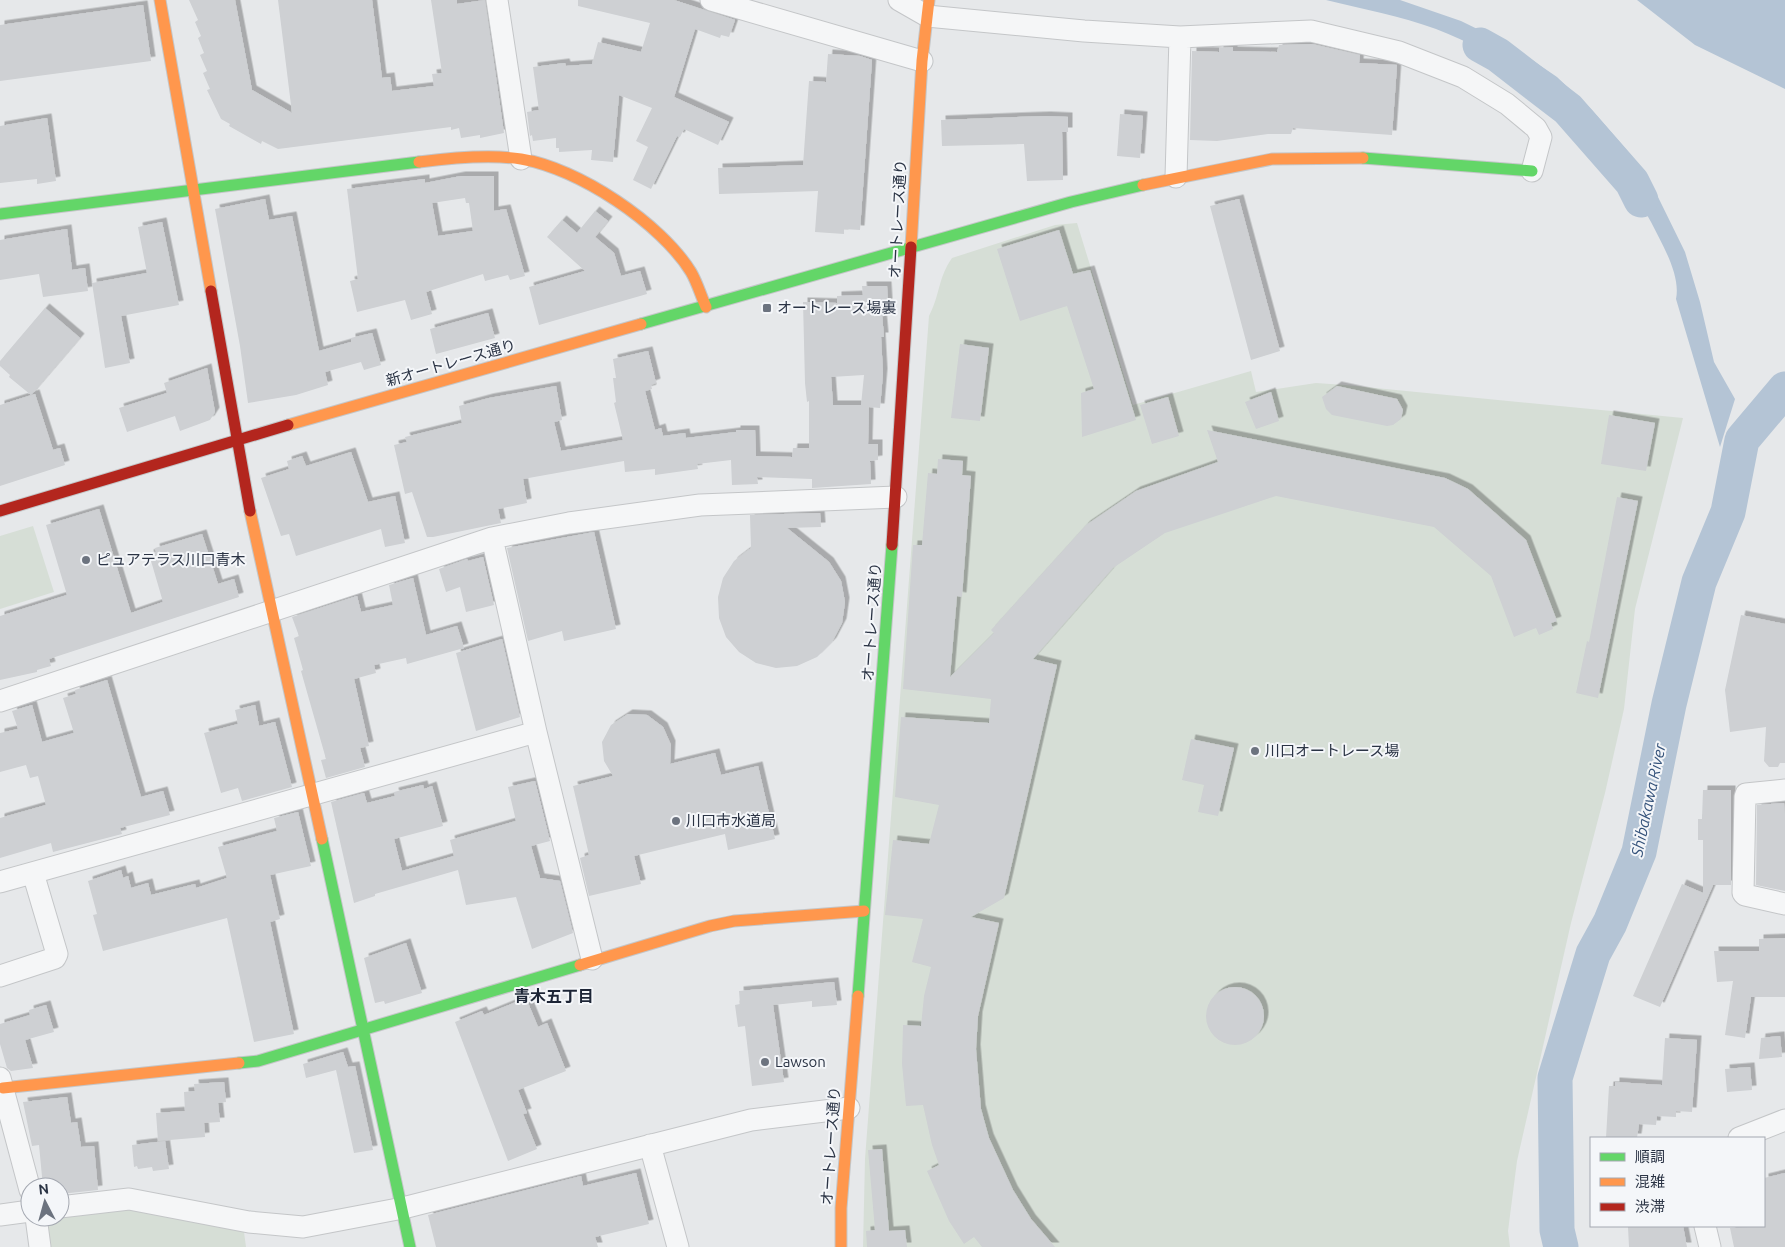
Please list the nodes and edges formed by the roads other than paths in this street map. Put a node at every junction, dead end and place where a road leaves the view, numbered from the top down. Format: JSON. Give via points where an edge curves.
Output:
{"nodes":[{"id":1,"x":160,"y":0,"type":"edge"},
{"id":2,"x":497,"y":0,"type":"edge"},
{"id":3,"x":711,"y":0,"type":"edge"},
{"id":4,"x":899,"y":0,"type":"edge"},
{"id":5,"x":928,"y":8,"type":"edge"},
{"id":6,"x":1180,"y":37,"type":"junction"},
{"id":7,"x":922,"y":61,"type":"junction"},
{"id":8,"x":521,"y":159,"type":"junction"},
{"id":9,"x":1532,"y":172,"type":"joint"},
{"id":10,"x":1176,"y":177,"type":"junction"},
{"id":11,"x":194,"y":190,"type":"junction"},
{"id":12,"x":0,"y":214,"type":"edge"},
{"id":13,"x":911,"y":249,"type":"junction"},
{"id":14,"x":706,"y":307,"type":"junction"},
{"id":15,"x":237,"y":439,"type":"junction"},
{"id":16,"x":896,"y":498,"type":"junction"},
{"id":17,"x":0,"y":512,"type":"edge"},
{"id":18,"x":492,"y":538,"type":"junction"},
{"id":19,"x":272,"y":611,"type":"junction"},
{"id":20,"x":0,"y":701,"type":"edge"},
{"id":21,"x":536,"y":732,"type":"junction"},
{"id":22,"x":1785,"y":790,"type":"edge"},
{"id":23,"x":311,"y":794,"type":"junction"},
{"id":24,"x":33,"y":873,"type":"junction"},
{"id":25,"x":0,"y":882,"type":"edge"},
{"id":26,"x":1785,"y":904,"type":"edge"},
{"id":27,"x":864,"y":911,"type":"junction"},
{"id":28,"x":592,"y":960,"type":"junction"},
{"id":29,"x":0,"y":976,"type":"edge"},
{"id":30,"x":364,"y":1030,"type":"junction"},
{"id":31,"x":2,"y":1083,"type":"edge"},
{"id":32,"x":849,"y":1108,"type":"junction"},
{"id":33,"x":1785,"y":1120,"type":"edge"},
{"id":34,"x":1742,"y":1137,"type":"edge"},
{"id":35,"x":650,"y":1145,"type":"junction"},
{"id":36,"x":27,"y":1177,"type":"edge"},
{"id":37,"x":70,"y":1206,"type":"edge"},
{"id":38,"x":403,"y":1208,"type":"junction"},
{"id":39,"x":20,"y":1212,"type":"edge"},
{"id":40,"x":0,"y":1215,"type":"edge"},
{"id":41,"x":37,"y":1227,"type":"edge"},
{"id":42,"x":1705,"y":1227,"type":"edge"},
{"id":43,"x":40,"y":1247,"type":"edge"},
{"id":44,"x":410,"y":1247,"type":"edge"},
{"id":45,"x":678,"y":1247,"type":"edge"},
{"id":46,"x":842,"y":1247,"type":"edge"},
{"id":47,"x":1710,"y":1247,"type":"edge"}],
"edges":[{"from":1,"to":11,"type":"street"},
{"from":2,"to":8,"type":"street"},
{"from":3,"to":7,"type":"street"},
{"from":4,"to":5,"type":"street"},
{"from":5,"to":6,"type":"street"},
{"from":5,"to":7,"type":"street","name":"オートレース通り"},
{"from":6,"to":9,"type":"street","via":[[1310,31],[1399,52],[1463,77],[1507,104],[1536,128],[1541,137]]},
{"from":6,"to":10,"type":"street"},
{"from":7,"to":13,"type":"street","name":"オートレース通り"},
{"from":8,"to":11,"type":"street","via":[[453,158]]},
{"from":8,"to":14,"type":"street","via":[[567,174],[627,206],[660,236],[691,272]]},
{"from":9,"to":10,"type":"street","name":"新オートレース通り","via":[[1358,158],[1272,159]]},
{"from":10,"to":13,"type":"street","name":"新オートレース通り","via":[[1071,202]]},
{"from":11,"to":12,"type":"street"},
{"from":11,"to":15,"type":"street"},
{"from":13,"to":14,"type":"street","name":"新オートレース通り"},
{"from":13,"to":16,"type":"street","name":"オートレース通り"},
{"from":14,"to":15,"type":"street","name":"新オートレース通り"},
{"from":15,"to":17,"type":"street","name":"新オートレース通り"},
{"from":15,"to":19,"type":"street"},
{"from":16,"to":18,"type":"street","via":[[700,505],[569,523]]},
{"from":16,"to":27,"type":"street","name":"オートレース通り"},
{"from":18,"to":19,"type":"street"},
{"from":18,"to":21,"type":"street"},
{"from":19,"to":20,"type":"street"},
{"from":19,"to":23,"type":"street"},
{"from":21,"to":23,"type":"street"},
{"from":21,"to":28,"type":"street"},
{"from":22,"to":26,"type":"street","via":[[1745,796],[1743,892]]},
{"from":23,"to":24,"type":"street"},
{"from":23,"to":30,"type":"street"},
{"from":24,"to":25,"type":"street"},
{"from":24,"to":29,"type":"street","via":[[57,954],[55,958]]},
{"from":27,"to":28,"type":"street","via":[[734,921]]},
{"from":27,"to":32,"type":"street","name":"オートレース通り"},
{"from":28,"to":30,"type":"street"},
{"from":30,"to":31,"type":"street","via":[[258,1060]]},
{"from":30,"to":38,"type":"street"},
{"from":31,"to":36,"type":"street"},
{"from":32,"to":35,"type":"street","via":[[751,1120]]},
{"from":32,"to":46,"type":"street","name":"オートレース通り"},
{"from":33,"to":34,"type":"street"},
{"from":35,"to":38,"type":"street"},
{"from":35,"to":45,"type":"street"},
{"from":37,"to":38,"type":"street","via":[[129,1199],[248,1222],[303,1226]]},
{"from":38,"to":44,"type":"street"},
{"from":39,"to":40,"type":"street"},
{"from":41,"to":43,"type":"street"},
{"from":42,"to":47,"type":"street"}]}
